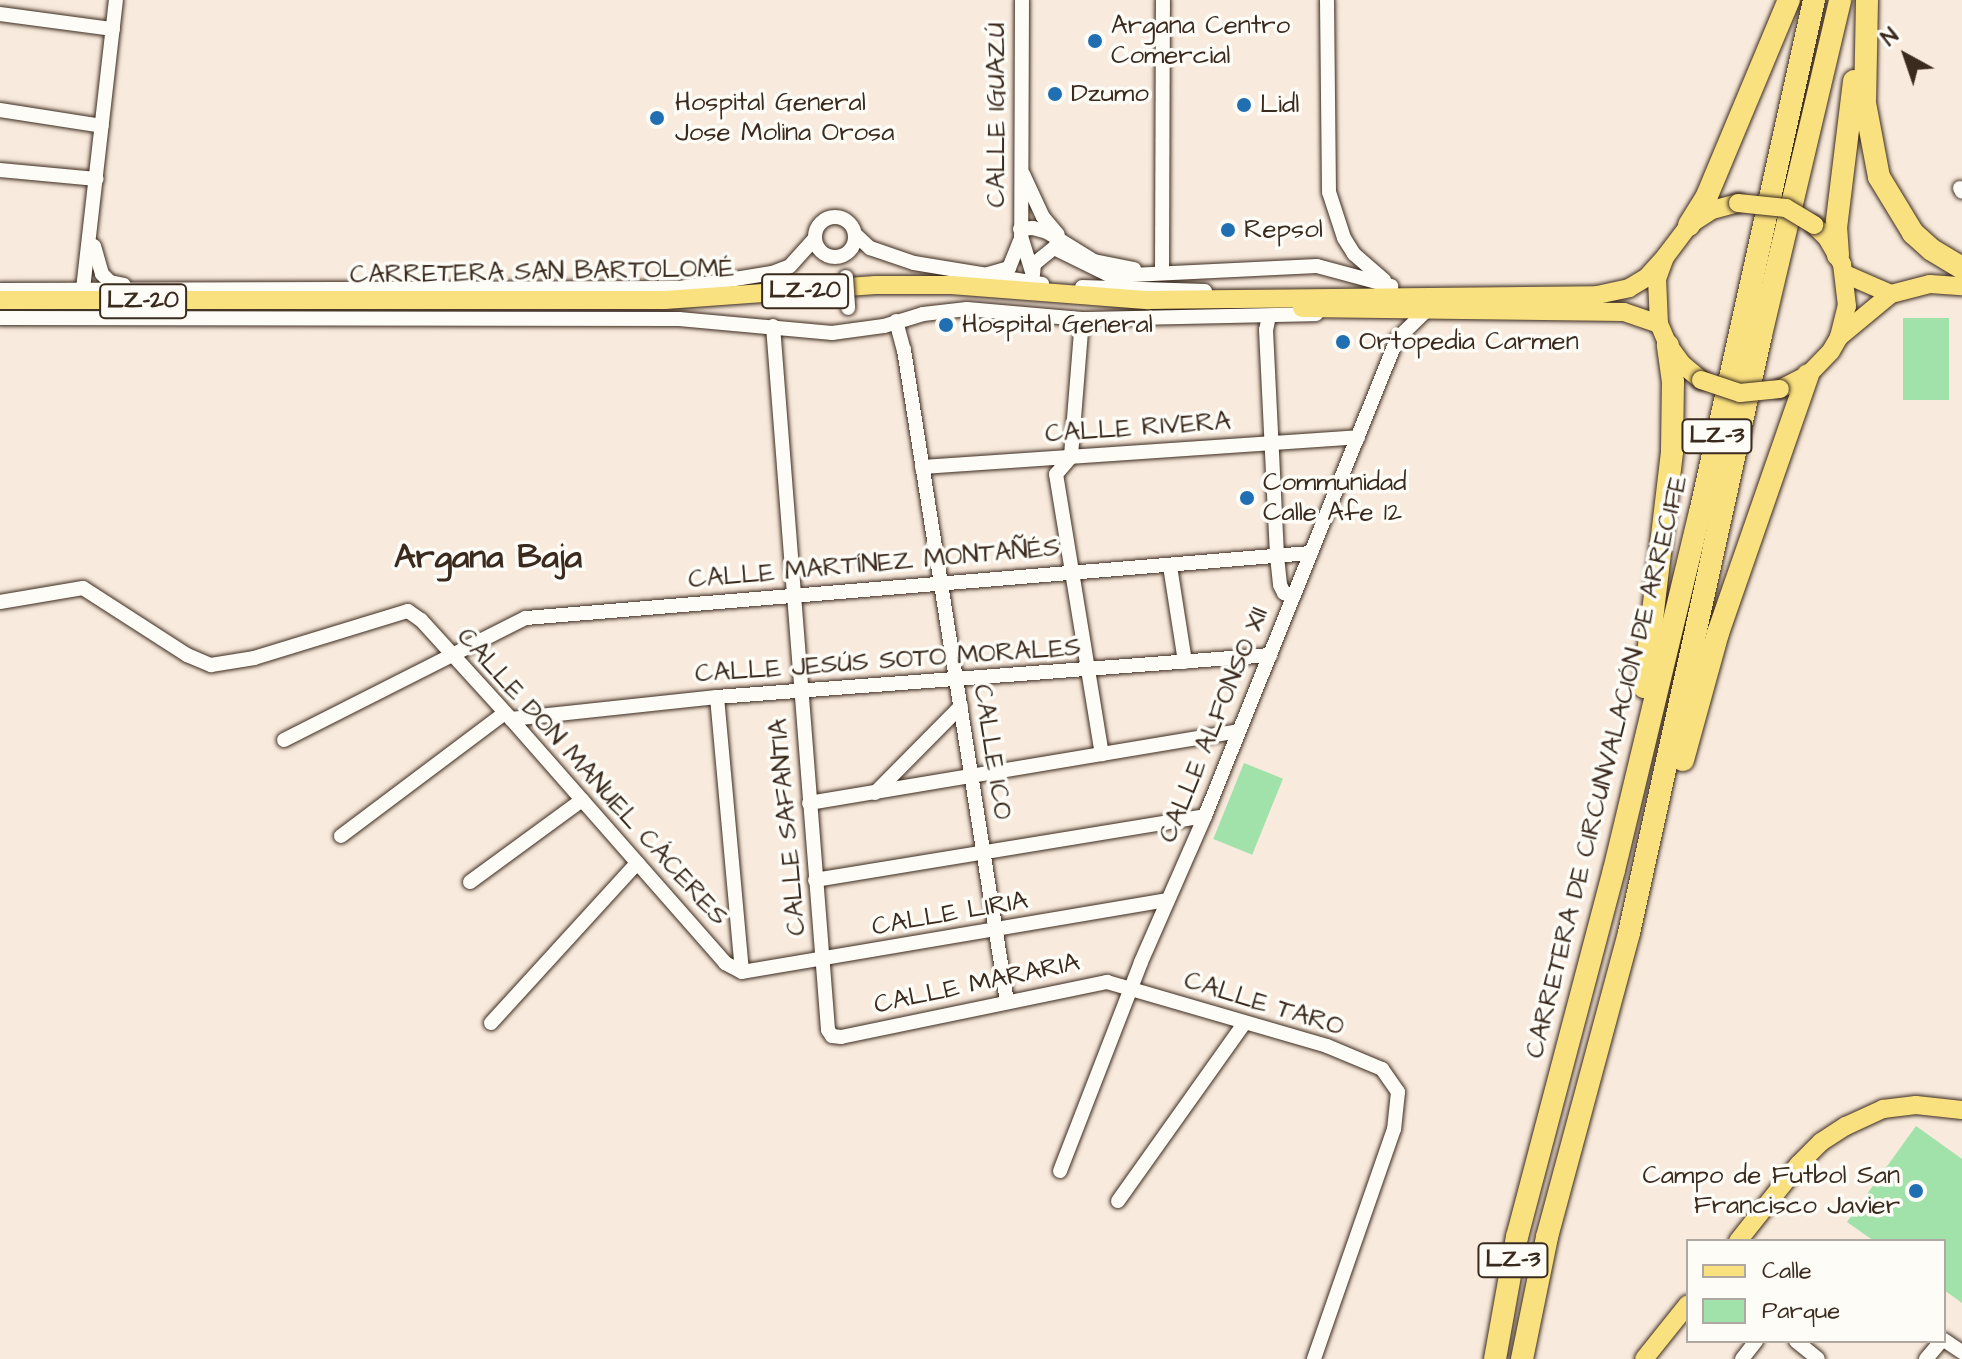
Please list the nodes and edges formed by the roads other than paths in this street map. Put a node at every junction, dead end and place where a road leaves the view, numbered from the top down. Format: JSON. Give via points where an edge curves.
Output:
{"nodes":[{"id":1,"x":116,"y":0,"type":"edge"},
{"id":2,"x":1022,"y":0,"type":"edge"},
{"id":3,"x":1163,"y":0,"type":"edge"},
{"id":4,"x":1327,"y":0,"type":"edge"},
{"id":5,"x":1789,"y":0,"type":"edge"},
{"id":6,"x":1814,"y":0,"type":"edge"},
{"id":7,"x":1840,"y":0,"type":"edge"},
{"id":8,"x":1866,"y":8,"type":"edge"},
{"id":9,"x":0,"y":14,"type":"edge"},
{"id":10,"x":113,"y":29,"type":"junction"},
{"id":11,"x":0,"y":110,"type":"edge"},
{"id":12,"x":102,"y":126,"type":"junction"},
{"id":13,"x":0,"y":170,"type":"edge"},
{"id":14,"x":1021,"y":170,"type":"junction"},
{"id":15,"x":97,"y":179,"type":"junction"},
{"id":16,"x":1689,"y":225,"type":"junction"},
{"id":17,"x":92,"y":233,"type":"junction"},
{"id":18,"x":1020,"y":233,"type":"junction"},
{"id":19,"x":855,"y":234,"type":"junction"},
{"id":20,"x":814,"y":239,"type":"junction"},
{"id":21,"x":1058,"y":244,"type":"junction"},
{"id":22,"x":842,"y":256,"type":"junction"},
{"id":23,"x":1665,"y":257,"type":"junction"},
{"id":24,"x":1841,"y":264,"type":"junction"},
{"id":25,"x":1962,"y":268,"type":"edge"},
{"id":26,"x":1156,"y":272,"type":"junction"},
{"id":27,"x":983,"y":275,"type":"junction"},
{"id":28,"x":1039,"y":279,"type":"junction"},
{"id":29,"x":1391,"y":286,"type":"junction"},
{"id":30,"x":1962,"y":286,"type":"edge"},
{"id":31,"x":83,"y":289,"type":"junction"},
{"id":32,"x":144,"y":289,"type":"junction"},
{"id":33,"x":0,"y":290,"type":"edge"},
{"id":34,"x":1891,"y":294,"type":"junction"},
{"id":35,"x":1323,"y":296,"type":"junction"},
{"id":36,"x":0,"y":300,"type":"edge"},
{"id":37,"x":1430,"y":305,"type":"junction"},
{"id":38,"x":0,"y":308,"type":"edge"},
{"id":39,"x":1366,"y":311,"type":"junction"},
{"id":40,"x":1269,"y":316,"type":"junction"},
{"id":41,"x":0,"y":318,"type":"edge"},
{"id":42,"x":1082,"y":319,"type":"junction"},
{"id":43,"x":896,"y":321,"type":"junction"},
{"id":44,"x":1659,"y":324,"type":"junction"},
{"id":45,"x":773,"y":326,"type":"junction"},
{"id":46,"x":852,"y":330,"type":"junction"},
{"id":47,"x":1839,"y":337,"type":"junction"},
{"id":48,"x":1668,"y":345,"type":"junction"},
{"id":49,"x":1808,"y":375,"type":"junction"},
{"id":50,"x":1358,"y":437,"type":"junction"},
{"id":51,"x":1270,"y":443,"type":"junction"},
{"id":52,"x":1071,"y":457,"type":"junction"},
{"id":53,"x":922,"y":467,"type":"junction"},
{"id":54,"x":1310,"y":553,"type":"junction"},
{"id":55,"x":1277,"y":556,"type":"junction"},
{"id":56,"x":1170,"y":566,"type":"junction"},
{"id":57,"x":1072,"y":571,"type":"junction"},
{"id":58,"x":939,"y":582,"type":"junction"},
{"id":59,"x":795,"y":595,"type":"junction"},
{"id":60,"x":1293,"y":596,"type":"junction"},
{"id":61,"x":0,"y":602,"type":"edge"},
{"id":62,"x":1270,"y":655,"type":"junction"},
{"id":63,"x":451,"y":656,"type":"junction"},
{"id":64,"x":1185,"y":662,"type":"junction"},
{"id":65,"x":1088,"y":669,"type":"junction"},
{"id":66,"x":957,"y":679,"type":"junction"},
{"id":67,"x":801,"y":691,"type":"junction"},
{"id":68,"x":717,"y":697,"type":"junction"},
{"id":69,"x":961,"y":706,"type":"junction"},
{"id":70,"x":508,"y":716,"type":"junction"},
{"id":71,"x":1237,"y":731,"type":"junction"},
{"id":72,"x":284,"y":740,"type":"dead end"},
{"id":73,"x":1102,"y":754,"type":"junction"},
{"id":74,"x":973,"y":777,"type":"junction"},
{"id":75,"x":874,"y":793,"type":"junction"},
{"id":76,"x":582,"y":800,"type":"junction"},
{"id":77,"x":809,"y":803,"type":"junction"},
{"id":78,"x":1205,"y":816,"type":"junction"},
{"id":79,"x":341,"y":836,"type":"dead end"},
{"id":80,"x":983,"y":853,"type":"junction"},
{"id":81,"x":637,"y":863,"type":"junction"},
{"id":82,"x":1614,"y":870,"type":"junction"},
{"id":83,"x":815,"y":880,"type":"junction"},
{"id":84,"x":470,"y":882,"type":"dead end"},
{"id":85,"x":1167,"y":900,"type":"junction"},
{"id":86,"x":994,"y":930,"type":"junction"},
{"id":87,"x":1629,"y":933,"type":"junction"},
{"id":88,"x":823,"y":961,"type":"junction"},
{"id":89,"x":742,"y":972,"type":"junction"},
{"id":90,"x":1131,"y":988,"type":"junction"},
{"id":91,"x":1007,"y":1002,"type":"junction"},
{"id":92,"x":491,"y":1023,"type":"dead end"},
{"id":93,"x":1244,"y":1024,"type":"junction"},
{"id":94,"x":832,"y":1036,"type":"joint"},
{"id":95,"x":1962,"y":1110,"type":"edge"},
{"id":96,"x":1060,"y":1171,"type":"dead end"},
{"id":97,"x":1118,"y":1201,"type":"dead end"},
{"id":98,"x":1740,"y":1239,"type":"edge"},
{"id":99,"x":1686,"y":1306,"type":"edge"},
{"id":100,"x":1754,"y":1343,"type":"edge"},
{"id":101,"x":1798,"y":1343,"type":"edge"},
{"id":102,"x":1939,"y":1343,"type":"edge"},
{"id":103,"x":1314,"y":1359,"type":"edge"},
{"id":104,"x":1495,"y":1359,"type":"edge"},
{"id":105,"x":1522,"y":1359,"type":"edge"},
{"id":106,"x":1644,"y":1359,"type":"edge"},
{"id":107,"x":1742,"y":1359,"type":"edge"},
{"id":108,"x":1818,"y":1359,"type":"edge"},
{"id":109,"x":1926,"y":1359,"type":"edge"}],
"edges":[{"from":1,"to":10,"type":"street"},
{"from":2,"to":14,"type":"street","name":"CALLE IGUAZÚ"},
{"from":3,"to":26,"type":"street"},
{"from":4,"to":29,"type":"street","via":[[1329,192],[1354,254]]},
{"from":5,"to":16,"type":"highway","via":[[1706,198]]},
{"from":6,"to":82,"type":"highway","name":"CARRETERA DE CIRCUNVALACIÓN DE ARRECIFE","number":"LZ-3"},
{"from":7,"to":87,"type":"highway","name":"CARRETERA DE CIRCUNVALACIÓN DE ARRECIFE","number":"LZ-3"},
{"from":8,"to":24,"type":"highway","via":[[1836,228]]},
{"from":8,"to":25,"type":"highway","via":[[1865,103],[1879,177],[1913,233]]},
{"from":9,"to":10,"type":"street"},
{"from":10,"to":12,"type":"street"},
{"from":11,"to":12,"type":"street"},
{"from":12,"to":15,"type":"street"},
{"from":13,"to":15,"type":"street"},
{"from":14,"to":18,"type":"street","name":"CALLE IGUAZÚ"},
{"from":14,"to":21,"type":"street"},
{"from":15,"to":17,"type":"street"},
{"from":16,"to":23,"type":"main road","number":"LZ-20"},
{"from":16,"to":24,"type":"main road","number":"LZ-20","bridge":true,"via":[[1712,210],[1738,203],[1771,203],[1814,225]]},
{"from":17,"to":31,"type":"street"},
{"from":17,"to":32,"type":"street","via":[[102,274],[110,282]]},
{"from":18,"to":21,"type":"street"},
{"from":18,"to":27,"type":"street","via":[[1009,268]]},
{"from":18,"to":28,"type":"street"},
{"from":19,"to":20,"type":"street","via":[[852,225],[833,216],[821,222]]},
{"from":19,"to":22,"type":"street","via":[[852,248]]},
{"from":19,"to":27,"type":"street","name":"CARRETERA SAN BARTOLOMÉ","via":[[884,253]]},
{"from":20,"to":22,"type":"street","via":[[819,251]]},
{"from":20,"to":32,"type":"street","name":"CARRETERA SAN BARTOLOMÉ","via":[[790,266],[736,281],[680,288]]},
{"from":21,"to":26,"type":"street","via":[[1111,276]]},
{"from":21,"to":28,"type":"street","via":[[1034,264]]},
{"from":22,"to":46,"type":"street","bridge":true},
{"from":23,"to":37,"type":"main road","name":"CARRETERA SAN BARTOLOMÉ","number":"LZ-20","via":[[1647,277],[1618,292]]},
{"from":23,"to":44,"type":"main road","number":"LZ-20","via":[[1657,279]]},
{"from":24,"to":34,"type":"main road"},
{"from":24,"to":47,"type":"main road","number":"LZ-20","via":[[1847,306]]},
{"from":26,"to":29,"type":"street","via":[[1317,266]]},
{"from":27,"to":28,"type":"street","name":"CARRETERA SAN BARTOLOMÉ"},
{"from":28,"to":35,"type":"street","name":"CARRETERA SAN BARTOLOMÉ"},
{"from":29,"to":37,"type":"main road"},
{"from":30,"to":34,"type":"main road","via":[[1930,284]]},
{"from":31,"to":32,"type":"street","name":"CARRETERA SAN BARTOLOMÉ"},
{"from":31,"to":33,"type":"street","name":"CARRETERA SAN BARTOLOMÉ"},
{"from":34,"to":47,"type":"main road"},
{"from":35,"to":36,"type":"main road","name":"CARRETERA SAN BARTOLOMÉ","number":"LZ-20","via":[[1148,300],[921,285],[665,300]]},
{"from":35,"to":37,"type":"main road","name":"CARRETERA SAN BARTOLOMÉ","number":"LZ-20"},
{"from":37,"to":39,"type":"main road","number":"LZ-20"},
{"from":37,"to":44,"type":"main road","name":"CARRETERA SAN BARTOLOMÉ","number":"LZ-20","via":[[1624,312]]},
{"from":37,"to":50,"type":"street","name":"CALLE ALFONSO XII","via":[[1397,339]]},
{"from":38,"to":39,"type":"main road","name":"CARRETERA SAN BARTOLOMÉ","number":"LZ-20","via":[[664,307],[951,293],[1167,307]]},
{"from":39,"to":40,"type":"street"},
{"from":40,"to":42,"type":"street"},
{"from":40,"to":51,"type":"street"},
{"from":41,"to":45,"type":"street","name":"CARRETERA SAN BARTOLOMÉ","via":[[664,319]]},
{"from":42,"to":43,"type":"street","name":"CARRETERA SAN BARTOLOMÉ","via":[[967,309]]},
{"from":42,"to":52,"type":"street"},
{"from":43,"to":46,"type":"street","name":"CARRETERA SAN BARTOLOMÉ"},
{"from":43,"to":53,"type":"street","name":"CALLE ICO"},
{"from":44,"to":48,"type":"main road","number":"LZ-20"},
{"from":45,"to":46,"type":"street","name":"CARRETERA SAN BARTOLOMÉ","via":[[832,333]]},
{"from":45,"to":59,"type":"street","name":"CALLE SAFANTIA"},
{"from":47,"to":49,"type":"main road","number":"LZ-20"},
{"from":48,"to":49,"type":"main road","number":"LZ-20","bridge":true,"via":[[1701,380],[1740,393],[1780,389]]},
{"from":48,"to":82,"type":"highway","number":"LZ-3","via":[[1673,382],[1669,482],[1652,639]]},
{"from":49,"to":87,"type":"highway","number":"LZ-3","via":[[1718,633],[1655,868]]},
{"from":50,"to":51,"type":"street","name":"CALLE RIVERA"},
{"from":50,"to":54,"type":"street","name":"CALLE ALFONSO XII"},
{"from":51,"to":52,"type":"street","name":"CALLE RIVERA"},
{"from":51,"to":55,"type":"street"},
{"from":52,"to":53,"type":"street","name":"CALLE RIVERA"},
{"from":52,"to":57,"type":"street","via":[[1056,474]]},
{"from":53,"to":58,"type":"street","name":"CALLE ICO"},
{"from":54,"to":55,"type":"street","name":"CALLE MARTÍNEZ MONTAÑÉS"},
{"from":54,"to":60,"type":"street","name":"CALLE ALFONSO XII"},
{"from":55,"to":56,"type":"street","name":"CALLE MARTÍNEZ MONTAÑÉS"},
{"from":55,"to":60,"type":"street","via":[[1280,585]]},
{"from":56,"to":57,"type":"street","name":"CALLE MARTÍNEZ MONTAÑÉS"},
{"from":56,"to":64,"type":"street"},
{"from":57,"to":58,"type":"street","name":"CALLE MARTÍNEZ MONTAÑÉS"},
{"from":57,"to":65,"type":"street"},
{"from":58,"to":59,"type":"street","name":"CALLE MARTÍNEZ MONTAÑÉS"},
{"from":58,"to":66,"type":"street","name":"CALLE ICO"},
{"from":59,"to":63,"type":"street","name":"CALLE MARTÍNEZ MONTAÑÉS","via":[[526,618]]},
{"from":59,"to":67,"type":"street","name":"CALLE SAFANTIA"},
{"from":60,"to":62,"type":"street","name":"CALLE ALFONSO XII"},
{"from":61,"to":63,"type":"street","name":"CALLE DON MANUEL CÁCERES","via":[[83,588],[211,665],[254,658],[408,611]]},
{"from":62,"to":64,"type":"street","name":"CALLE JESÚS SOTO MORALES"},
{"from":62,"to":71,"type":"street","name":"CALLE ALFONSO XII"},
{"from":63,"to":70,"type":"street","name":"CALLE DON MANUEL CÁCERES"},
{"from":63,"to":72,"type":"street","name":"CALLE MARTÍNEZ MONTAÑÉS"},
{"from":64,"to":65,"type":"street","name":"CALLE JESÚS SOTO MORALES"},
{"from":65,"to":66,"type":"street","name":"CALLE JESÚS SOTO MORALES"},
{"from":65,"to":73,"type":"street"},
{"from":66,"to":67,"type":"street","name":"CALLE JESÚS SOTO MORALES"},
{"from":66,"to":69,"type":"street","name":"CALLE ICO"},
{"from":67,"to":68,"type":"street","name":"CALLE JESÚS SOTO MORALES"},
{"from":67,"to":77,"type":"street","name":"CALLE SAFANTIA"},
{"from":68,"to":70,"type":"street","name":"CALLE JESÚS SOTO MORALES"},
{"from":68,"to":89,"type":"street"},
{"from":69,"to":74,"type":"street","name":"CALLE ICO"},
{"from":69,"to":75,"type":"street"},
{"from":70,"to":76,"type":"street","name":"CALLE DON MANUEL CÁCERES"},
{"from":70,"to":79,"type":"street"},
{"from":71,"to":73,"type":"street"},
{"from":71,"to":78,"type":"street","name":"CALLE ALFONSO XII"},
{"from":73,"to":74,"type":"street"},
{"from":74,"to":75,"type":"street"},
{"from":74,"to":80,"type":"street","name":"CALLE ICO"},
{"from":75,"to":77,"type":"street"},
{"from":76,"to":81,"type":"street","name":"CALLE DON MANUEL CÁCERES"},
{"from":76,"to":84,"type":"street"},
{"from":77,"to":83,"type":"street","name":"CALLE SAFANTIA"},
{"from":78,"to":80,"type":"street"},
{"from":78,"to":85,"type":"street","name":"CALLE ALFONSO XII"},
{"from":80,"to":83,"type":"street"},
{"from":80,"to":86,"type":"street","name":"CALLE ICO"},
{"from":81,"to":89,"type":"street","name":"CALLE DON MANUEL CÁCERES","via":[[725,963]]},
{"from":81,"to":92,"type":"street"},
{"from":82,"to":104,"type":"highway","name":"CARRETERA DE CIRCUNVALACIÓN DE ARRECIFE","number":"LZ-3","via":[[1517,1237]]},
{"from":83,"to":88,"type":"street","name":"CALLE SAFANTIA"},
{"from":85,"to":86,"type":"street","name":"CALLE LIRIA"},
{"from":85,"to":90,"type":"street","name":"CALLE ALFONSO XII"},
{"from":86,"to":88,"type":"street","name":"CALLE LIRIA"},
{"from":86,"to":91,"type":"street","name":"CALLE ICO"},
{"from":87,"to":105,"type":"highway","name":"CARRETERA DE CIRCUNVALACIÓN DE ARRECIFE","number":"LZ-3","via":[[1564,1174]]},
{"from":88,"to":89,"type":"street","name":"CALLE LIRIA"},
{"from":88,"to":94,"type":"street","name":"CALLE SAFANTIA"},
{"from":90,"to":91,"type":"street","name":"CALLE MARARIA","via":[[1107,982]]},
{"from":90,"to":93,"type":"street","name":"CALLE TARO"},
{"from":90,"to":96,"type":"street","name":"CALLE ALFONSO XII"},
{"from":91,"to":94,"type":"street","name":"CALLE MARARIA"},
{"from":93,"to":97,"type":"street"},
{"from":93,"to":103,"type":"street","name":"CALLE TARO","via":[[1327,1046],[1382,1069],[1398,1092],[1394,1129]]},
{"from":95,"to":98,"type":"main road","via":[[1916,1105],[1883,1109],[1821,1142]]},
{"from":99,"to":106,"type":"main road"},
{"from":100,"to":107,"type":"street"},
{"from":101,"to":108,"type":"street"},
{"from":102,"to":109,"type":"street"}]}
